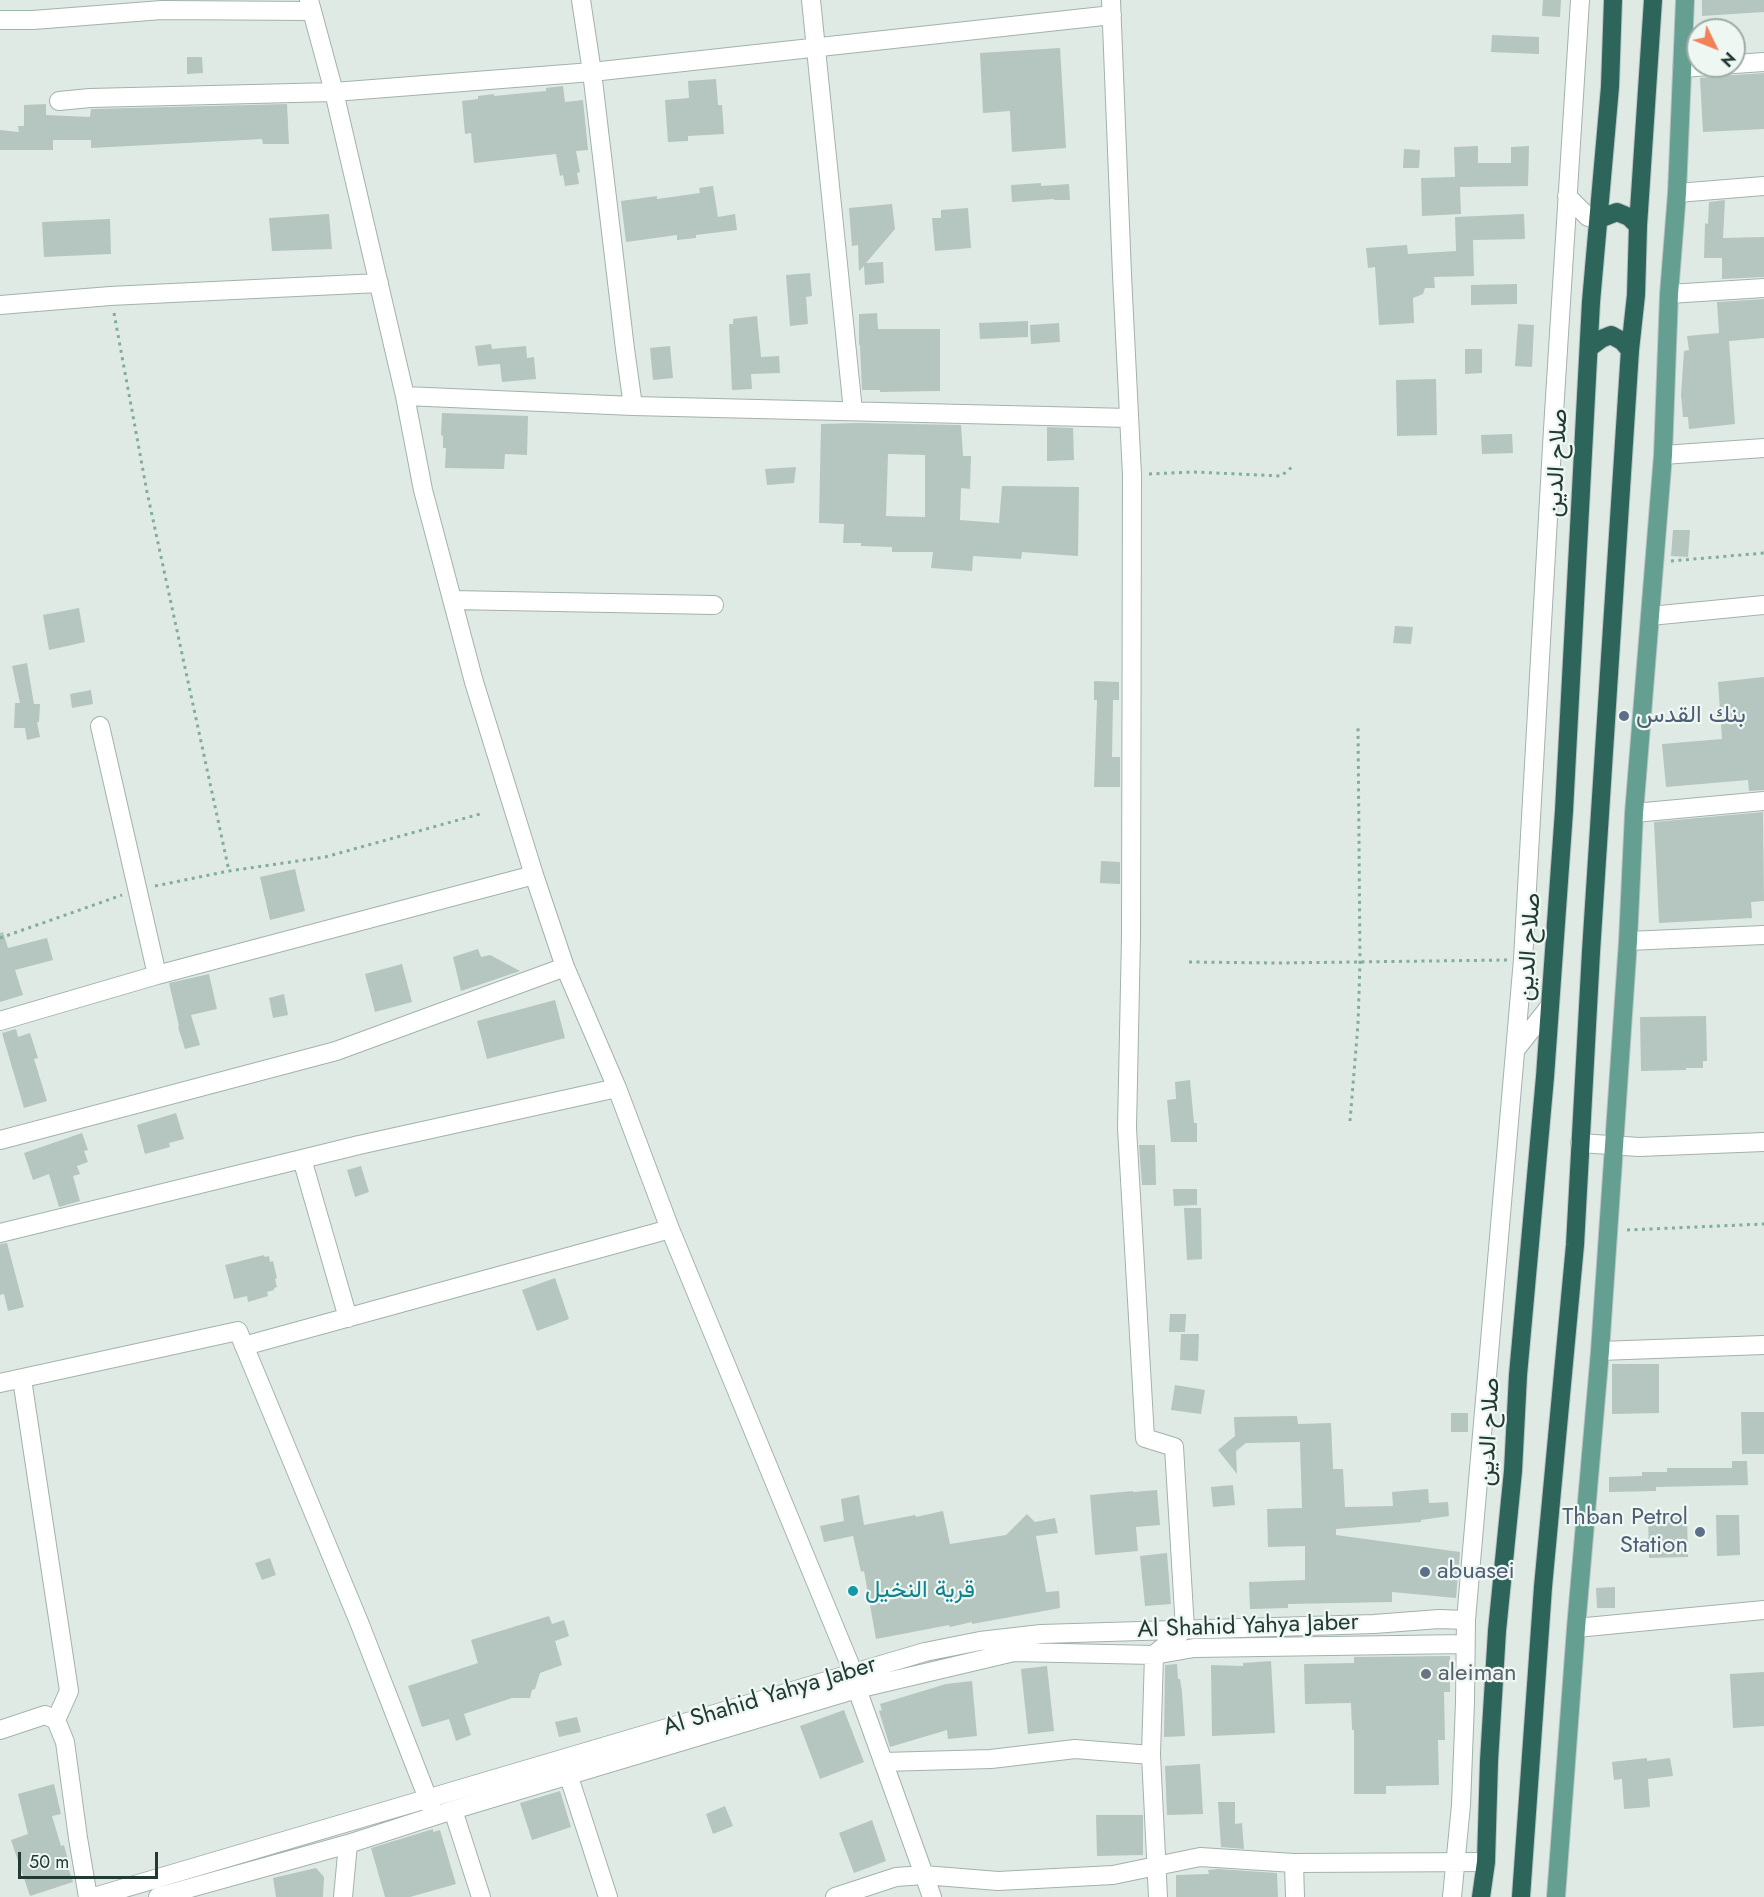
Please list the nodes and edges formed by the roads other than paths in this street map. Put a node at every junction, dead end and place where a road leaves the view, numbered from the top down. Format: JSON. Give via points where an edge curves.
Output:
{"nodes":[{"id":1,"x":580,"y":0,"type":"edge"},
{"id":2,"x":811,"y":0,"type":"edge"},
{"id":3,"x":1580,"y":0,"type":"edge"},
{"id":4,"x":1613,"y":0,"type":"edge"},
{"id":5,"x":1653,"y":0,"type":"edge"},
{"id":6,"x":1685,"y":0,"type":"edge"},
{"id":7,"x":310,"y":6,"type":"edge"},
{"id":8,"x":1112,"y":8,"type":"edge"},
{"id":9,"x":0,"y":20,"type":"edge"},
{"id":10,"x":815,"y":47,"type":"junction"},
{"id":11,"x":1764,"y":62,"type":"edge"},
{"id":12,"x":1746,"y":63,"type":"edge"},
{"id":13,"x":1682,"y":68,"type":"junction"},
{"id":14,"x":1686,"y":68,"type":"edge"},
{"id":15,"x":592,"y":72,"type":"junction"},
{"id":16,"x":334,"y":92,"type":"junction"},
{"id":17,"x":59,"y":101,"type":"dead end"},
{"id":18,"x":1764,"y":186,"type":"edge"},
{"id":19,"x":1677,"y":193,"type":"junction"},
{"id":20,"x":1568,"y":196,"type":"junction"},
{"id":21,"x":1599,"y":219,"type":"junction"},
{"id":22,"x":1638,"y":226,"type":"junction"},
{"id":23,"x":379,"y":283,"type":"junction"},
{"id":24,"x":1764,"y":288,"type":"edge"},
{"id":25,"x":1668,"y":294,"type":"junction"},
{"id":26,"x":0,"y":305,"type":"edge"},
{"id":27,"x":1588,"y":348,"type":"junction"},
{"id":28,"x":1630,"y":350,"type":"junction"},
{"id":29,"x":405,"y":396,"type":"junction"},
{"id":30,"x":633,"y":406,"type":"junction"},
{"id":31,"x":853,"y":411,"type":"junction"},
{"id":32,"x":1129,"y":418,"type":"junction"},
{"id":33,"x":1764,"y":448,"type":"edge"},
{"id":34,"x":1663,"y":455,"type":"junction"},
{"id":35,"x":452,"y":600,"type":"junction"},
{"id":36,"x":714,"y":605,"type":"dead end"},
{"id":37,"x":1764,"y":605,"type":"edge"},
{"id":38,"x":1650,"y":616,"type":"junction"},
{"id":39,"x":100,"y":726,"type":"dead end"},
{"id":40,"x":1764,"y":801,"type":"edge"},
{"id":41,"x":1634,"y":813,"type":"junction"},
{"id":42,"x":534,"y":875,"type":"junction"},
{"id":43,"x":1764,"y":935,"type":"edge"},
{"id":44,"x":1628,"y":940,"type":"junction"},
{"id":45,"x":565,"y":967,"type":"junction"},
{"id":46,"x":157,"y":975,"type":"junction"},
{"id":47,"x":1550,"y":1006,"type":"junction"},
{"id":48,"x":0,"y":1022,"type":"edge"},
{"id":49,"x":1516,"y":1049,"type":"junction"},
{"id":50,"x":617,"y":1088,"type":"junction"},
{"id":51,"x":0,"y":1140,"type":"edge"},
{"id":52,"x":1764,"y":1142,"type":"edge"},
{"id":53,"x":1580,"y":1143,"type":"junction"},
{"id":54,"x":1613,"y":1144,"type":"junction"},
{"id":55,"x":302,"y":1159,"type":"junction"},
{"id":56,"x":670,"y":1229,"type":"junction"},
{"id":57,"x":0,"y":1233,"type":"edge"},
{"id":58,"x":348,"y":1318,"type":"junction"},
{"id":59,"x":1764,"y":1345,"type":"edge"},
{"id":60,"x":244,"y":1346,"type":"junction"},
{"id":61,"x":1600,"y":1350,"type":"junction"},
{"id":62,"x":22,"y":1379,"type":"junction"},
{"id":63,"x":0,"y":1383,"type":"edge"},
{"id":64,"x":1764,"y":1610,"type":"edge"},
{"id":65,"x":1466,"y":1620,"type":"junction"},
{"id":66,"x":1576,"y":1628,"type":"junction"},
{"id":67,"x":1185,"y":1629,"type":"junction"},
{"id":68,"x":1465,"y":1644,"type":"junction"},
{"id":69,"x":1154,"y":1655,"type":"junction"},
{"id":70,"x":853,"y":1671,"type":"junction"},
{"id":71,"x":857,"y":1689,"type":"junction"},
{"id":72,"x":56,"y":1720,"type":"junction"},
{"id":73,"x":0,"y":1730,"type":"edge"},
{"id":74,"x":1151,"y":1755,"type":"junction"},
{"id":75,"x":883,"y":1762,"type":"junction"},
{"id":76,"x":569,"y":1777,"type":"junction"},
{"id":77,"x":431,"y":1808,"type":"junction"},
{"id":78,"x":453,"y":1810,"type":"junction"},
{"id":79,"x":348,"y":1844,"type":"junction"},
{"id":80,"x":1486,"y":1862,"type":"junction"},
{"id":81,"x":1294,"y":1863,"type":"junction"},
{"id":82,"x":1456,"y":1863,"type":"junction"},
{"id":83,"x":1157,"y":1866,"type":"junction"},
{"id":84,"x":924,"y":1875,"type":"junction"},
{"id":85,"x":88,"y":1897,"type":"edge"},
{"id":86,"x":94,"y":1897,"type":"edge"},
{"id":87,"x":158,"y":1897,"type":"edge"},
{"id":88,"x":343,"y":1897,"type":"edge"},
{"id":89,"x":481,"y":1897,"type":"edge"},
{"id":90,"x":608,"y":1897,"type":"edge"},
{"id":91,"x":835,"y":1897,"type":"edge"},
{"id":92,"x":932,"y":1897,"type":"edge"},
{"id":93,"x":1158,"y":1897,"type":"edge"},
{"id":94,"x":1295,"y":1897,"type":"edge"},
{"id":95,"x":1452,"y":1897,"type":"edge"},
{"id":96,"x":1481,"y":1897,"type":"edge"},
{"id":97,"x":1521,"y":1897,"type":"edge"},
{"id":98,"x":1556,"y":1897,"type":"edge"}],
"edges":[{"from":1,"to":15,"type":"street"},
{"from":2,"to":10,"type":"street"},
{"from":3,"to":20,"type":"street"},
{"from":4,"to":21,"type":"highway","name":"صلاح الدين"},
{"from":5,"to":22,"type":"highway"},
{"from":6,"to":13,"type":"main road"},
{"from":7,"to":9,"type":"street"},
{"from":7,"to":16,"type":"street"},
{"from":8,"to":10,"type":"street"},
{"from":8,"to":32,"type":"street"},
{"from":10,"to":15,"type":"street"},
{"from":10,"to":31,"type":"street"},
{"from":11,"to":12,"type":"street"},
{"from":13,"to":14,"type":"street"},
{"from":13,"to":19,"type":"main road"},
{"from":15,"to":16,"type":"street"},
{"from":15,"to":30,"type":"street"},
{"from":16,"to":17,"type":"street"},
{"from":16,"to":23,"type":"street"},
{"from":18,"to":19,"type":"street"},
{"from":19,"to":25,"type":"main road"},
{"from":20,"to":21,"type":"street","via":[[1588,217]]},
{"from":20,"to":49,"type":"street"},
{"from":21,"to":22,"type":"highway","via":[[1617,212]]},
{"from":21,"to":27,"type":"highway","name":"صلاح الدين"},
{"from":22,"to":28,"type":"highway"},
{"from":23,"to":26,"type":"street"},
{"from":23,"to":29,"type":"street"},
{"from":24,"to":25,"type":"street"},
{"from":25,"to":34,"type":"main road"},
{"from":27,"to":28,"type":"highway","via":[[1611,335]]},
{"from":27,"to":47,"type":"highway","name":"صلاح الدين"},
{"from":28,"to":53,"type":"highway"},
{"from":29,"to":30,"type":"street"},
{"from":29,"to":35,"type":"street","via":[[423,490]]},
{"from":30,"to":31,"type":"street"},
{"from":31,"to":32,"type":"street"},
{"from":32,"to":67,"type":"street","via":[[1131,937],[1127,1128],[1144,1438],[1174,1447]]},
{"from":33,"to":34,"type":"street"},
{"from":34,"to":38,"type":"main road"},
{"from":35,"to":36,"type":"street"},
{"from":35,"to":42,"type":"street"},
{"from":37,"to":38,"type":"street"},
{"from":38,"to":41,"type":"main road"},
{"from":39,"to":46,"type":"street"},
{"from":40,"to":41,"type":"street"},
{"from":41,"to":44,"type":"main road"},
{"from":42,"to":45,"type":"street"},
{"from":42,"to":46,"type":"street"},
{"from":43,"to":44,"type":"street"},
{"from":44,"to":54,"type":"main road"},
{"from":45,"to":50,"type":"street"},
{"from":45,"to":51,"type":"street","via":[[336,1051]]},
{"from":46,"to":48,"type":"street"},
{"from":47,"to":49,"type":"street"},
{"from":47,"to":80,"type":"highway","name":"صلاح الدين","via":[[1497,1630]]},
{"from":49,"to":65,"type":"street"},
{"from":50,"to":55,"type":"street"},
{"from":50,"to":56,"type":"street"},
{"from":52,"to":54,"type":"street","via":[[1639,1147]]},
{"from":53,"to":54,"type":"street"},
{"from":53,"to":97,"type":"highway"},
{"from":54,"to":61,"type":"main road"},
{"from":55,"to":57,"type":"street"},
{"from":55,"to":58,"type":"street"},
{"from":56,"to":58,"type":"street"},
{"from":56,"to":70,"type":"street"},
{"from":58,"to":60,"type":"street"},
{"from":59,"to":61,"type":"street"},
{"from":60,"to":62,"type":"street","via":[[238,1331]]},
{"from":60,"to":77,"type":"street","via":[[359,1622]]},
{"from":61,"to":66,"type":"main road"},
{"from":62,"to":63,"type":"street"},
{"from":62,"to":72,"type":"street","via":[[69,1691]]},
{"from":64,"to":66,"type":"street"},
{"from":65,"to":67,"type":"street","name":"Al Shahid Yahya Jaber"},
{"from":65,"to":68,"type":"street"},
{"from":66,"to":98,"type":"main road"},
{"from":67,"to":69,"type":"street"},
{"from":67,"to":70,"type":"street","name":"Al Shahid Yahya Jaber","via":[[1041,1634],[980,1641]]},
{"from":68,"to":69,"type":"street","name":"Al Shahid Yahya Jaber","via":[[1194,1647]]},
{"from":68,"to":82,"type":"street","via":[[1466,1702]]},
{"from":69,"to":71,"type":"street","name":"Al Shahid Yahya Jaber","via":[[1014,1652]]},
{"from":69,"to":74,"type":"street"},
{"from":70,"to":71,"type":"street"},
{"from":70,"to":77,"type":"street","name":"Al Shahid Yahya Jaber"},
{"from":71,"to":75,"type":"street"},
{"from":71,"to":76,"type":"street","name":"Al Shahid Yahya Jaber"},
{"from":72,"to":73,"type":"street","via":[[45,1715]]},
{"from":72,"to":85,"type":"street","via":[[65,1742]]},
{"from":74,"to":75,"type":"street","via":[[1075,1749],[991,1759]]},
{"from":74,"to":83,"type":"street"},
{"from":75,"to":84,"type":"street"},
{"from":76,"to":78,"type":"street","name":"Al Shahid Yahya Jaber"},
{"from":76,"to":90,"type":"street"},
{"from":77,"to":78,"type":"street","name":"Al Shahid Yahya Jaber"},
{"from":77,"to":79,"type":"street","name":"Al Shahid Yahya Jaber"},
{"from":77,"to":86,"type":"street","name":"Al Shahid Yahya Jaber"},
{"from":78,"to":89,"type":"street"},
{"from":79,"to":87,"type":"street","name":"Al Shahid Yahya Jaber"},
{"from":79,"to":88,"type":"street"},
{"from":80,"to":82,"type":"street"},
{"from":80,"to":96,"type":"highway","name":"صلاح الدين"},
{"from":81,"to":82,"type":"street"},
{"from":81,"to":83,"type":"street","via":[[1200,1857]]},
{"from":81,"to":94,"type":"street"},
{"from":82,"to":95,"type":"street"},
{"from":83,"to":84,"type":"street","via":[[1113,1875],[998,1881]]},
{"from":83,"to":93,"type":"street"},
{"from":84,"to":91,"type":"street","via":[[896,1877]]},
{"from":84,"to":92,"type":"street"}]}
